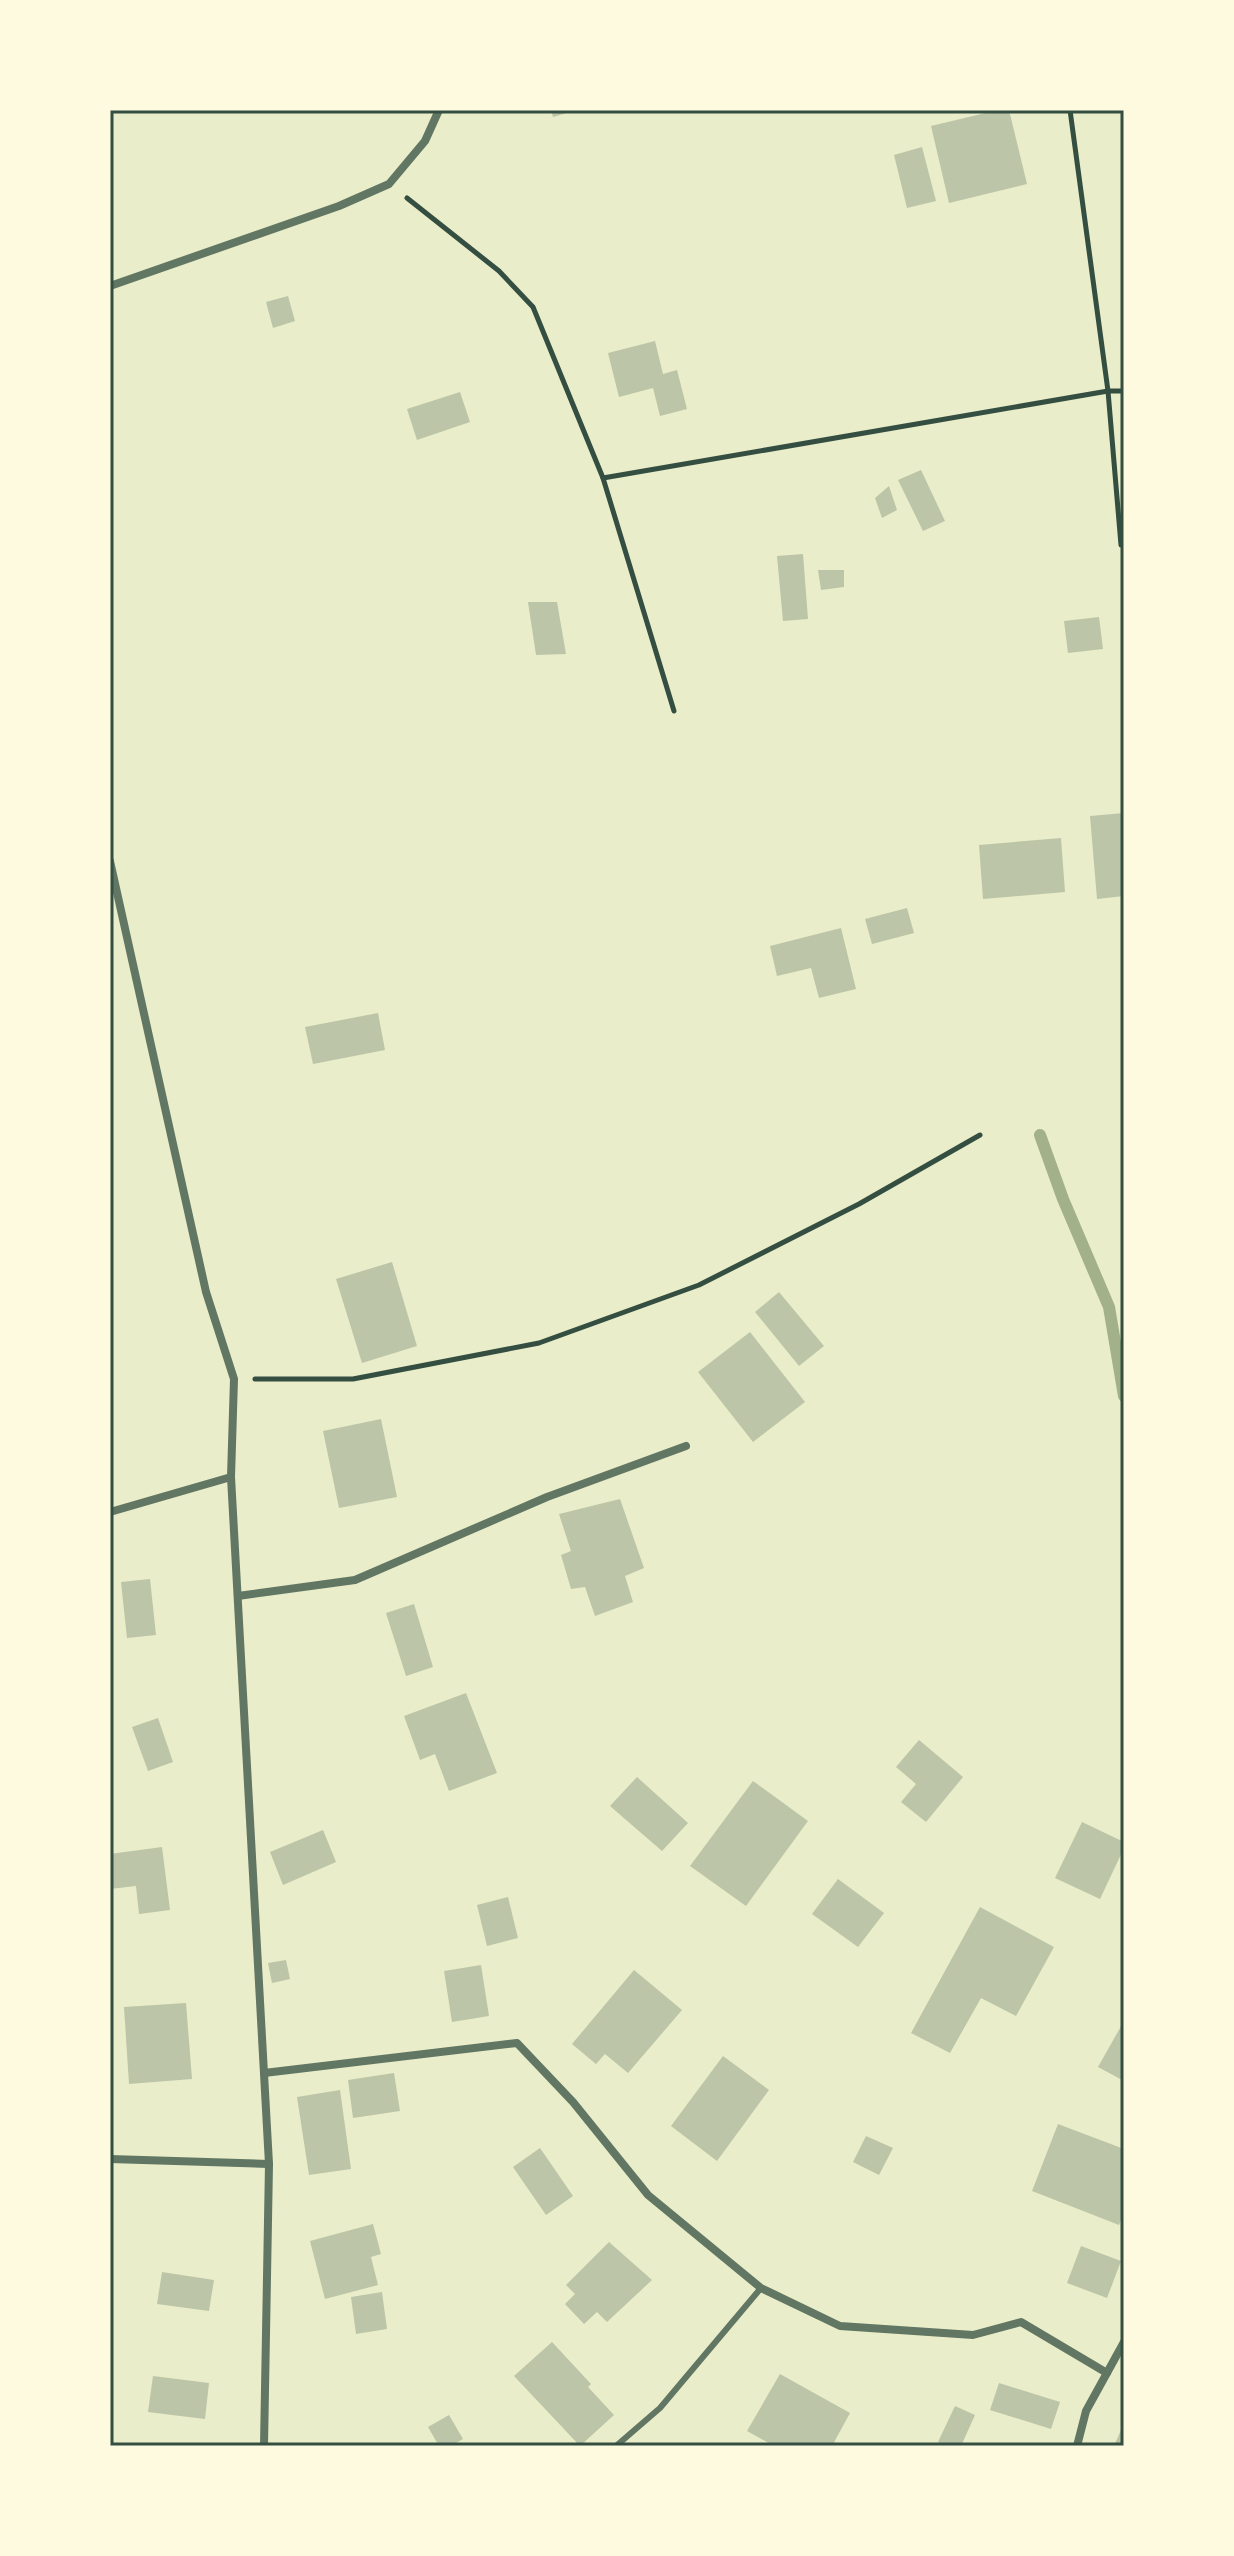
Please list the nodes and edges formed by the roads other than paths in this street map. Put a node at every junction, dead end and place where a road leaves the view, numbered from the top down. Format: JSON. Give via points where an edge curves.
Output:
{"nodes":[{"id":1,"x":439,"y":110,"type":"edge"},
{"id":2,"x":110,"y":286,"type":"edge"},
{"id":3,"x":110,"y":861,"type":"edge"},
{"id":4,"x":686,"y":1446,"type":"dead end"},
{"id":5,"x":231,"y":1477,"type":"junction"},
{"id":6,"x":110,"y":1512,"type":"edge"},
{"id":7,"x":238,"y":1596,"type":"junction"},
{"id":8,"x":264,"y":2073,"type":"junction"},
{"id":9,"x":110,"y":2159,"type":"edge"},
{"id":10,"x":269,"y":2164,"type":"junction"},
{"id":11,"x":761,"y":2288,"type":"junction"},
{"id":12,"x":1124,"y":2342,"type":"edge"},
{"id":13,"x":1107,"y":2373,"type":"junction"},
{"id":14,"x":264,"y":2446,"type":"edge"},
{"id":15,"x":616,"y":2446,"type":"edge"},
{"id":16,"x":1077,"y":2446,"type":"edge"}],
"edges":[{"from":1,"to":2,"type":"street","via":[[425,141],[389,184]]},
{"from":3,"to":5,"type":"street","via":[[206,1292],[234,1379]]},
{"from":4,"to":7,"type":"street","via":[[547,1497],[355,1580]]},
{"from":5,"to":6,"type":"street"},
{"from":5,"to":7,"type":"street"},
{"from":7,"to":8,"type":"street"},
{"from":8,"to":10,"type":"street"},
{"from":8,"to":11,"type":"street","via":[[517,2043],[648,2195]]},
{"from":9,"to":10,"type":"street"},
{"from":10,"to":14,"type":"street"},
{"from":11,"to":13,"type":"street","via":[[840,2326],[973,2335],[1021,2322]]},
{"from":11,"to":15,"type":"lane","via":[[660,2408]]},
{"from":12,"to":13,"type":"street"},
{"from":13,"to":16,"type":"street","via":[[1086,2411]]}]}
